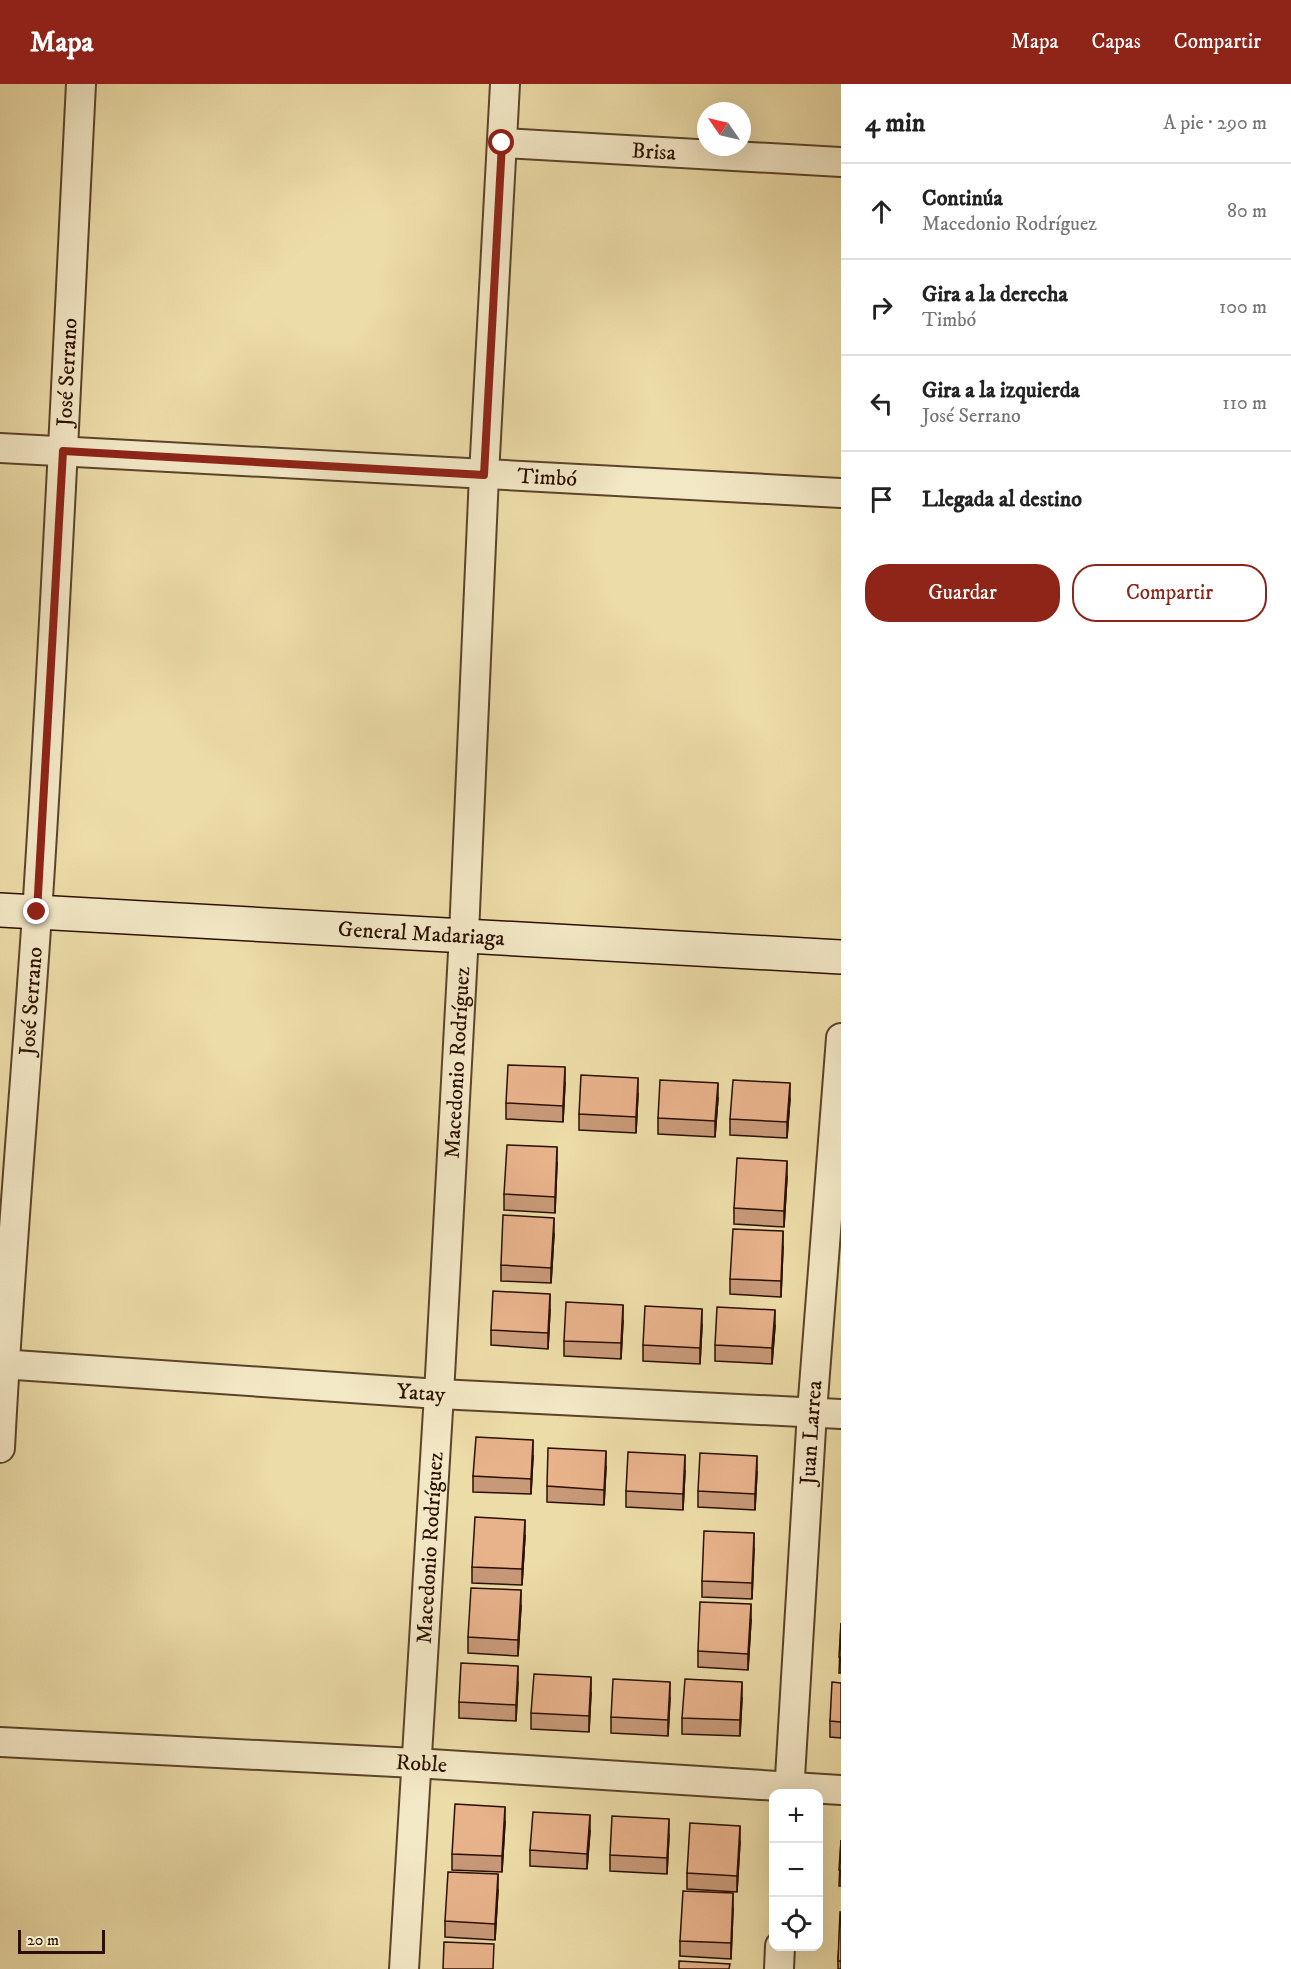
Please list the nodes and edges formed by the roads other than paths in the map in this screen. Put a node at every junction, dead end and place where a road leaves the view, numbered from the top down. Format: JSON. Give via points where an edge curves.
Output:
{"nodes":[{"id":1,"x":81,"y":84,"type":"edge"},
{"id":2,"x":505,"y":84,"type":"edge"},
{"id":3,"x":502,"y":143,"type":"junction"},
{"id":4,"x":841,"y":162,"type":"edge"},
{"id":5,"x":0,"y":448,"type":"edge"},
{"id":6,"x":63,"y":451,"type":"junction"},
{"id":7,"x":484,"y":475,"type":"junction"},
{"id":8,"x":841,"y":493,"type":"edge"},
{"id":9,"x":0,"y":910,"type":"edge"},
{"id":10,"x":37,"y":912,"type":"junction"},
{"id":11,"x":464,"y":934,"type":"junction"},
{"id":12,"x":841,"y":957,"type":"edge"},
{"id":13,"x":841,"y":1038,"type":"edge"},
{"id":14,"x":2,"y":1364,"type":"edge"},
{"id":15,"x":439,"y":1394,"type":"junction"},
{"id":16,"x":812,"y":1412,"type":"junction"},
{"id":17,"x":841,"y":1414,"type":"edge"},
{"id":18,"x":0,"y":1448,"type":"edge"},
{"id":19,"x":0,"y":1742,"type":"edge"},
{"id":20,"x":415,"y":1763,"type":"junction"},
{"id":21,"x":789,"y":1789,"type":"edge"},
{"id":22,"x":769,"y":1790,"type":"edge"},
{"id":23,"x":823,"y":1790,"type":"edge"},
{"id":24,"x":841,"y":1790,"type":"edge"},
{"id":25,"x":780,"y":1951,"type":"edge"},
{"id":26,"x":404,"y":1969,"type":"edge"},
{"id":27,"x":779,"y":1969,"type":"edge"}],
"edges":[{"from":1,"to":6,"type":"street","name":"José Serrano"},
{"from":2,"to":3,"type":"street","name":"Macedonio Rodríguez"},
{"from":3,"to":4,"type":"street","name":"Brisa"},
{"from":3,"to":7,"type":"street","name":"Macedonio Rodríguez"},
{"from":5,"to":6,"type":"street","name":"Timbó"},
{"from":6,"to":7,"type":"street","name":"Timbó"},
{"from":6,"to":10,"type":"street","name":"José Serrano"},
{"from":7,"to":8,"type":"street","name":"Timbó"},
{"from":7,"to":11,"type":"street","name":"Macedonio Rodríguez"},
{"from":9,"to":10,"type":"street","name":"General Madariaga"},
{"from":10,"to":11,"type":"street","name":"General Madariaga"},
{"from":10,"to":14,"type":"street","name":"José Serrano"},
{"from":11,"to":12,"type":"street","name":"General Madariaga"},
{"from":11,"to":15,"type":"street","name":"Macedonio Rodríguez"},
{"from":13,"to":16,"type":"street","name":"Juan Larrea"},
{"from":14,"to":15,"type":"street","name":"Yatay"},
{"from":14,"to":18,"type":"street","name":"José Serrano"},
{"from":15,"to":16,"type":"street","name":"Yatay"},
{"from":15,"to":20,"type":"street","name":"Macedonio Rodríguez"},
{"from":16,"to":17,"type":"street","name":"Yatay"},
{"from":16,"to":21,"type":"street","name":"Juan Larrea"},
{"from":19,"to":20,"type":"street","name":"Roble"},
{"from":20,"to":22,"type":"street","name":"Roble"},
{"from":20,"to":26,"type":"street","name":"Macedonio Rodríguez"},
{"from":23,"to":24,"type":"street","name":"Roble"},
{"from":25,"to":27,"type":"street"}]}
